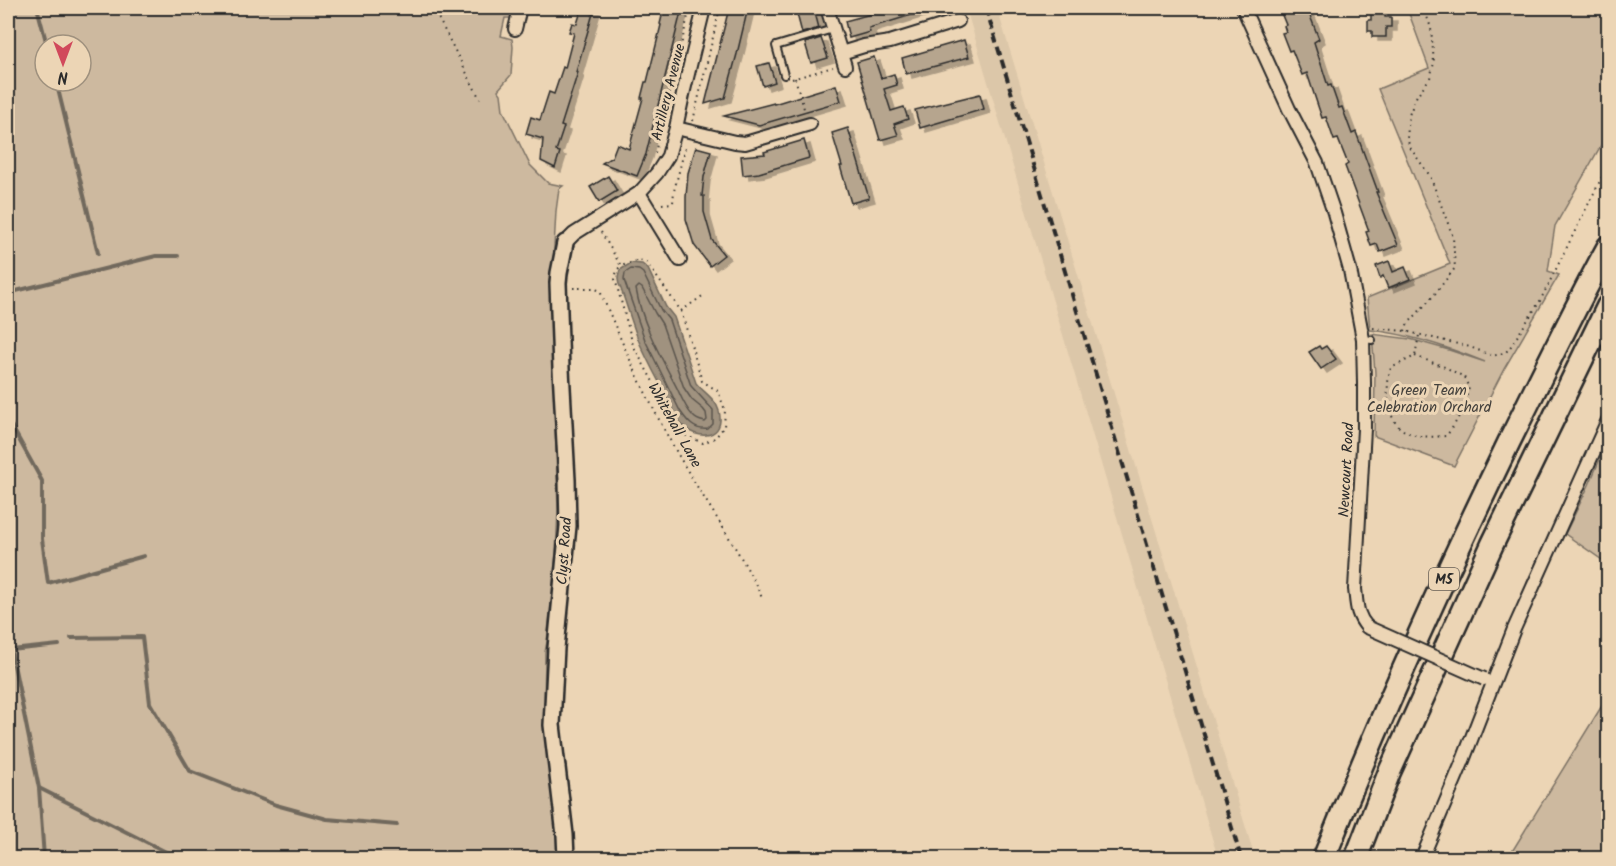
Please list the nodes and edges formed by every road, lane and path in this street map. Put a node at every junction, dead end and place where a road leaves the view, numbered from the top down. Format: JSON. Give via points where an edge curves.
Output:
{"nodes":[{"id":1,"x":433,"y":8,"type":"edge"},
{"id":2,"x":520,"y":8,"type":"edge"},
{"id":3,"x":690,"y":8,"type":"edge"},
{"id":4,"x":704,"y":8,"type":"edge"},
{"id":5,"x":720,"y":8,"type":"edge"},
{"id":6,"x":827,"y":8,"type":"edge"},
{"id":7,"x":1243,"y":8,"type":"edge"},
{"id":8,"x":1424,"y":8,"type":"edge"},
{"id":9,"x":958,"y":21,"type":"dead end"},
{"id":10,"x":514,"y":29,"type":"dead end"},
{"id":11,"x":834,"y":29,"type":"junction"},
{"id":12,"x":843,"y":61,"type":"junction"},
{"id":13,"x":784,"y":75,"type":"joint"},
{"id":14,"x":795,"y":78,"type":"junction"},
{"id":15,"x":480,"y":99,"type":"dead end"},
{"id":16,"x":810,"y":125,"type":"joint"},
{"id":17,"x":676,"y":129,"type":"junction"},
{"id":18,"x":690,"y":132,"type":"junction"},
{"id":19,"x":654,"y":156,"type":"dead end"},
{"id":20,"x":1608,"y":165,"type":"edge"},
{"id":21,"x":639,"y":193,"type":"junction"},
{"id":22,"x":649,"y":210,"type":"junction"},
{"id":23,"x":594,"y":222,"type":"junction"},
{"id":24,"x":565,"y":243,"type":"joint"},
{"id":25,"x":1608,"y":247,"type":"edge"},
{"id":26,"x":680,"y":260,"type":"dead end"},
{"id":27,"x":621,"y":266,"type":"junction"},
{"id":28,"x":558,"y":289,"type":"junction"},
{"id":29,"x":704,"y":295,"type":"dead end"},
{"id":30,"x":1608,"y":306,"type":"edge"},
{"id":31,"x":681,"y":311,"type":"junction"},
{"id":32,"x":1405,"y":331,"type":"junction"},
{"id":33,"x":1419,"y":335,"type":"junction"},
{"id":34,"x":1366,"y":336,"type":"junction"},
{"id":35,"x":1415,"y":356,"type":"junction"},
{"id":36,"x":1608,"y":420,"type":"edge"},
{"id":37,"x":1608,"y":504,"type":"edge"},
{"id":38,"x":1608,"y":535,"type":"edge"},
{"id":39,"x":763,"y":600,"type":"dead end"},
{"id":40,"x":1489,"y":681,"type":"junction"},
{"id":41,"x":566,"y":858,"type":"edge"},
{"id":42,"x":1324,"y":858,"type":"edge"},
{"id":43,"x":1356,"y":858,"type":"edge"},
{"id":44,"x":1422,"y":858,"type":"edge"}],
"edges":[{"from":1,"to":15,"type":"path"},
{"from":2,"to":10,"type":"street"},
{"from":3,"to":19,"type":"path"},
{"from":4,"to":17,"type":"street","name":"Artillery Avenue"},
{"from":5,"to":18,"type":"path"},
{"from":6,"to":11,"type":"street"},
{"from":7,"to":34,"type":"street","name":"Newcourt Road","via":[[1317,163]]},
{"from":8,"to":32,"type":"path","via":[[1431,28],[1434,63],[1409,115],[1407,139],[1430,176],[1440,202],[1453,237],[1455,267]]},
{"from":9,"to":12,"type":"street","via":[[864,46]]},
{"from":11,"to":12,"type":"street"},
{"from":11,"to":13,"type":"lane","via":[[776,46]]},
{"from":12,"to":14,"type":"path"},
{"from":13,"to":14,"type":"path","via":[[785,80]]},
{"from":14,"to":16,"type":"path"},
{"from":16,"to":18,"type":"street","via":[[745,143]]},
{"from":17,"to":18,"type":"street"},
{"from":17,"to":21,"type":"street","name":"Artillery Avenue","via":[[668,156]]},
{"from":18,"to":22,"type":"path","via":[[673,203]]},
{"from":20,"to":33,"type":"path","via":[[1540,301],[1506,352],[1493,356]]},
{"from":21,"to":22,"type":"street"},
{"from":21,"to":23,"type":"street","name":"Artillery Avenue"},
{"from":22,"to":26,"type":"street"},
{"from":23,"to":24,"type":"street","name":"Artillery Avenue"},
{"from":23,"to":27,"type":"path"},
{"from":24,"to":28,"type":"street","name":"Clyst Road"},
{"from":25,"to":42,"type":"highway","number":"M5","via":[[1465,534],[1361,764]]},
{"from":27,"to":31,"type":"path","via":[[639,260],[647,262]]},
{"from":27,"to":31,"type":"path","via":[[615,279],[633,345],[682,434],[703,442],[715,438],[723,427],[725,410],[718,391],[702,381]]},
{"from":28,"to":39,"type":"path","name":"Whitehall Lane","via":[[600,291],[641,386]]},
{"from":28,"to":41,"type":"street","name":"Clyst Road","via":[[568,526],[552,725]]},
{"from":29,"to":31,"type":"path"},
{"from":30,"to":43,"type":"highway","number":"M5","via":[[1492,545],[1389,773]]},
{"from":32,"to":33,"type":"path"},
{"from":32,"to":34,"type":"path","via":[[1375,327]]},
{"from":33,"to":35,"type":"path"},
{"from":34,"to":40,"type":"street","name":"Newcourt Road","bridge":true,"via":[[1357,611],[1367,627]]},
{"from":35,"to":35,"type":"path","via":[[1391,368],[1387,396],[1392,414],[1400,429],[1408,433],[1446,436],[1464,407],[1469,388],[1464,377]]},
{"from":36,"to":40,"type":"street"},
{"from":37,"to":38,"type":"path","via":[[1604,515]]},
{"from":40,"to":44,"type":"street"}]}
